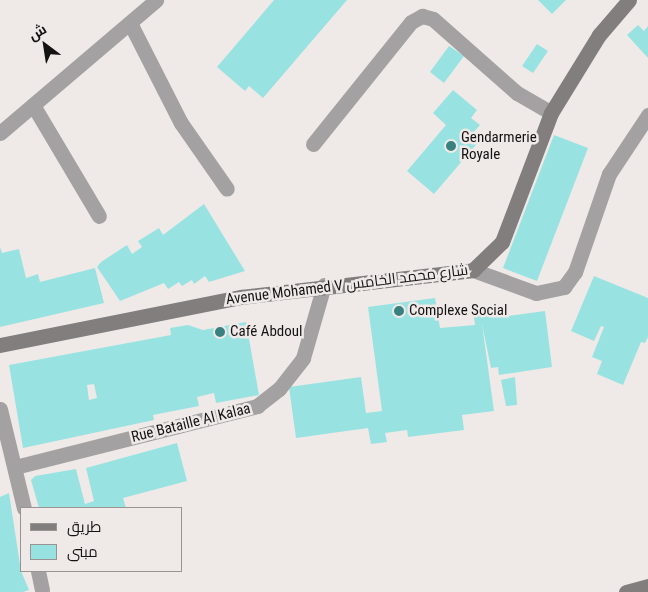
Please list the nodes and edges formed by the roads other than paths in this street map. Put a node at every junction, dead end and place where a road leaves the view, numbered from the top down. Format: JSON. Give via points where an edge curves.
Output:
{"nodes":[{"id":1,"x":156,"y":0,"type":"edge"},
{"id":2,"x":629,"y":0,"type":"edge"},
{"id":3,"x":130,"y":23,"type":"junction"},
{"id":4,"x":33,"y":105,"type":"junction"},
{"id":5,"x":551,"y":113,"type":"junction"},
{"id":6,"x":648,"y":114,"type":"edge"},
{"id":7,"x":0,"y":133,"type":"edge"},
{"id":8,"x":313,"y":144,"type":"dead end"},
{"id":9,"x":227,"y":189,"type":"dead end"},
{"id":10,"x":99,"y":216,"type":"dead end"},
{"id":11,"x":472,"y":270,"type":"junction"},
{"id":12,"x":324,"y":285,"type":"junction"},
{"id":13,"x":0,"y":345,"type":"edge"},
{"id":14,"x":0,"y":409,"type":"edge"},
{"id":15,"x":14,"y":467,"type":"junction"},
{"id":16,"x":24,"y":507,"type":"edge"},
{"id":17,"x":38,"y":572,"type":"edge"},
{"id":18,"x":648,"y":586,"type":"edge"},
{"id":19,"x":42,"y":590,"type":"dead end"},
{"id":20,"x":626,"y":592,"type":"edge"}],
"edges":[{"from":1,"to":3,"type":"street"},
{"from":2,"to":5,"type":"street","name":"Avenue Mohamed V شارع محمد الخامس","via":[[598,35]]},
{"from":3,"to":4,"type":"street"},
{"from":3,"to":9,"type":"street","via":[[181,123]]},
{"from":4,"to":7,"type":"street"},
{"from":4,"to":10,"type":"street"},
{"from":5,"to":8,"type":"street","via":[[517,93],[433,19],[422,16],[411,22]]},
{"from":5,"to":11,"type":"street","name":"Avenue Mohamed V شارع محمد الخامس","via":[[502,242]]},
{"from":6,"to":11,"type":"street","via":[[609,174],[575,272],[564,287],[536,293]]},
{"from":11,"to":12,"type":"street","name":"Avenue Mohamed V شارع محمد الخامس"},
{"from":12,"to":13,"type":"street","name":"Avenue Mohamed V شارع محمد الخامس","via":[[241,296]]},
{"from":12,"to":15,"type":"street","name":"Rue Bataille Al Kalaa","via":[[303,358],[279,389],[257,406]]},
{"from":14,"to":15,"type":"street"},
{"from":15,"to":16,"type":"street"},
{"from":17,"to":19,"type":"street"},
{"from":18,"to":20,"type":"street"}]}
